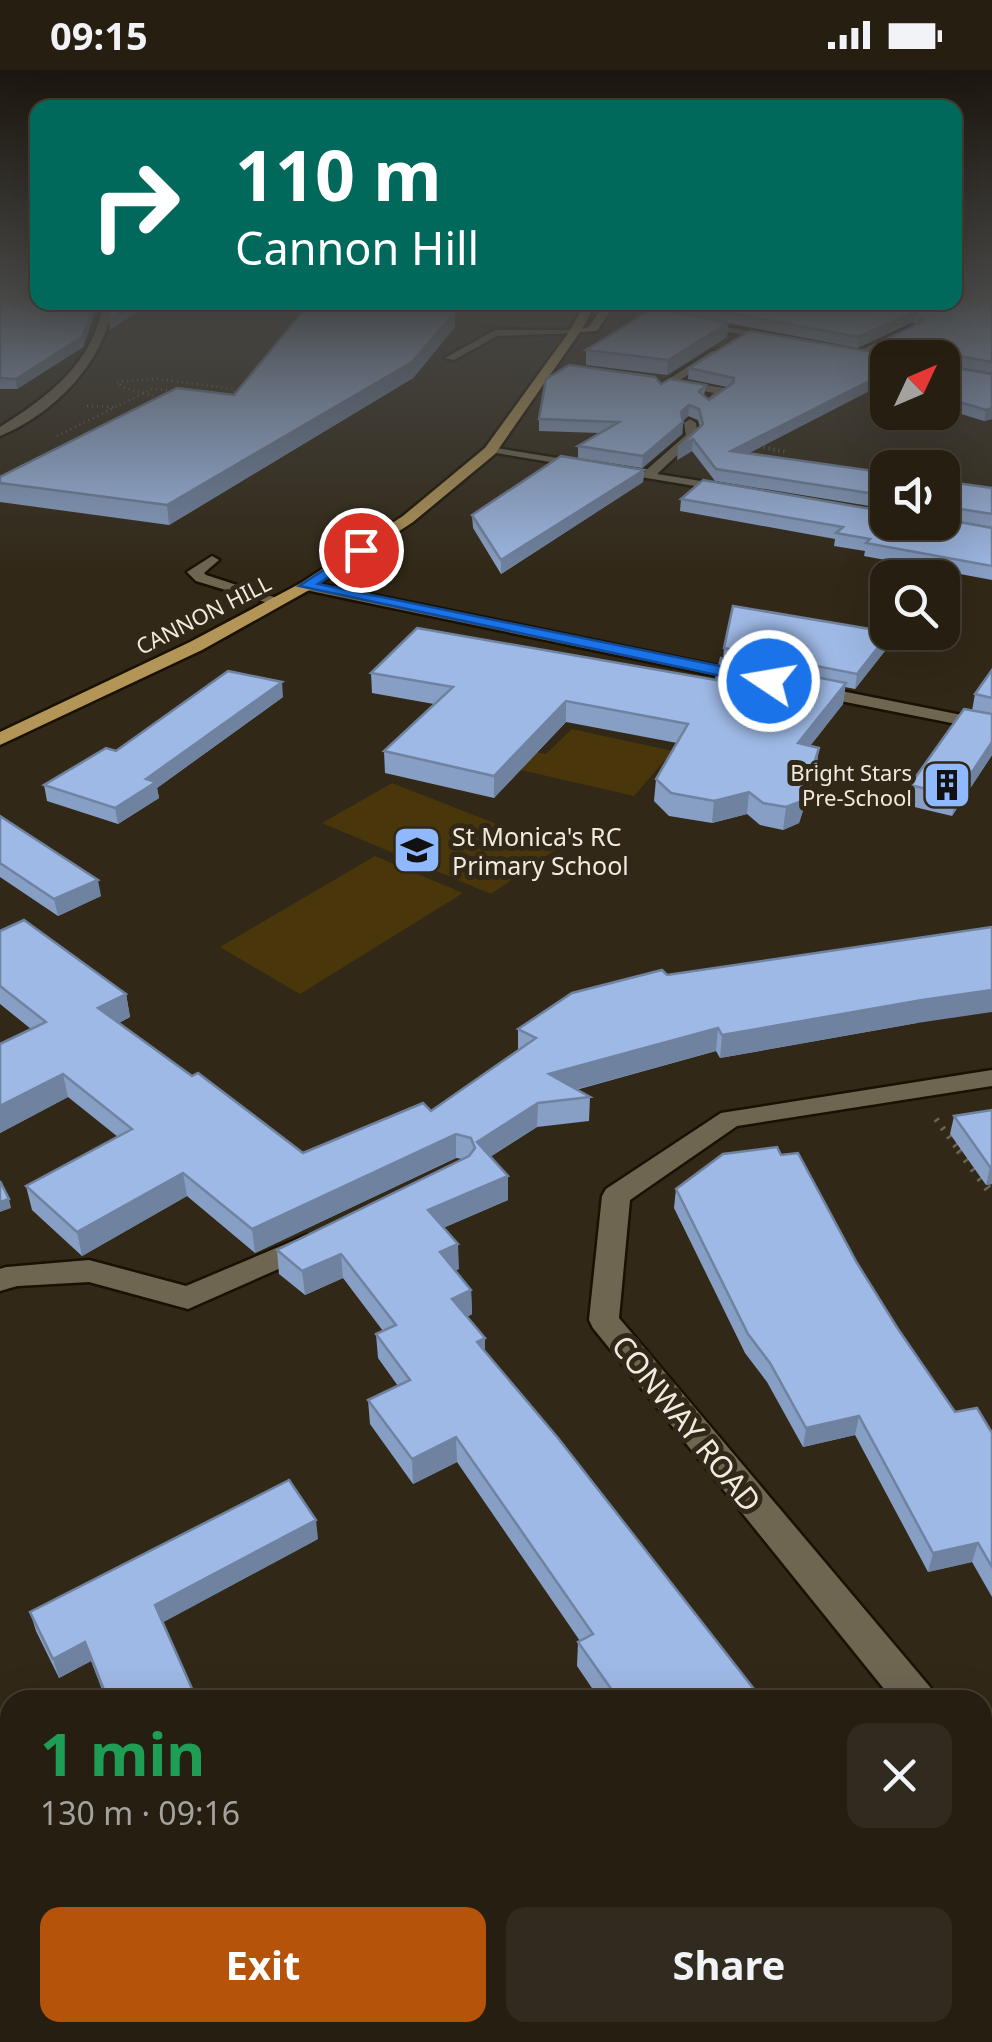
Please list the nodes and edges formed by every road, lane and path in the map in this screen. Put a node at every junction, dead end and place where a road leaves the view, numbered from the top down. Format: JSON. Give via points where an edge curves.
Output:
{"nodes":[{"id":1,"x":53,"y":391,"type":"edge"},
{"id":2,"x":134,"y":391,"type":"edge"},
{"id":3,"x":147,"y":391,"type":"edge"},
{"id":4,"x":174,"y":391,"type":"edge"},
{"id":5,"x":234,"y":391,"type":"edge"},
{"id":6,"x":537,"y":391,"type":"edge"},
{"id":7,"x":717,"y":391,"type":"edge"},
{"id":8,"x":184,"y":392,"type":"edge"},
{"id":9,"x":142,"y":393,"type":"junction"},
{"id":10,"x":201,"y":393,"type":"edge"},
{"id":11,"x":234,"y":396,"type":"junction"},
{"id":12,"x":244,"y":396,"type":"edge"},
{"id":13,"x":708,"y":402,"type":"edge"},
{"id":14,"x":172,"y":404,"type":"edge"},
{"id":15,"x":20,"y":420,"type":"junction"},
{"id":16,"x":690,"y":423,"type":"edge"},
{"id":17,"x":73,"y":428,"type":"junction"},
{"id":18,"x":92,"y":430,"type":"edge"},
{"id":19,"x":0,"y":432,"type":"edge"},
{"id":20,"x":748,"y":444,"type":"edge"},
{"id":21,"x":490,"y":451,"type":"junction"},
{"id":22,"x":786,"y":452,"type":"dead end"},
{"id":23,"x":648,"y":476,"type":"junction"},
{"id":24,"x":757,"y":494,"type":"edge"},
{"id":25,"x":212,"y":560,"type":"dead end"},
{"id":26,"x":306,"y":586,"type":"junction"},
{"id":27,"x":278,"y":602,"type":"junction"},
{"id":28,"x":992,"y":726,"type":"edge"},
{"id":29,"x":0,"y":739,"type":"edge"},
{"id":30,"x":992,"y":1078,"type":"edge"},
{"id":31,"x":916,"y":1092,"type":"junction"},
{"id":32,"x":992,"y":1194,"type":"edge"},
{"id":33,"x":325,"y":1236,"type":"edge"},
{"id":34,"x":4,"y":1279,"type":"edge"},
{"id":35,"x":910,"y":1690,"type":"edge"}],
"edges":[{"from":1,"to":15,"type":"street"},
{"from":2,"to":9,"type":"path"},
{"from":3,"to":9,"type":"path"},
{"from":4,"to":8,"type":"path"},
{"from":5,"to":11,"type":"path"},
{"from":6,"to":21,"type":"main road","name":"CANNON HILL"},
{"from":7,"to":13,"type":"street","via":[[724,392]]},
{"from":9,"to":14,"type":"path"},
{"from":9,"to":17,"type":"path"},
{"from":10,"to":11,"type":"path"},
{"from":11,"to":12,"type":"path"},
{"from":15,"to":17,"type":"path"},
{"from":15,"to":19,"type":"street"},
{"from":16,"to":23,"type":"street","via":[[692,436]]},
{"from":17,"to":18,"type":"path"},
{"from":20,"to":22,"type":"path"},
{"from":21,"to":23,"type":"street"},
{"from":21,"to":26,"type":"main road","name":"CANNON HILL","via":[[408,519]]},
{"from":23,"to":24,"type":"street"},
{"from":25,"to":27,"type":"street","via":[[195,572],[201,578]]},
{"from":26,"to":27,"type":"main road","name":"CANNON HILL"},
{"from":26,"to":28,"type":"street"},
{"from":27,"to":29,"type":"main road","name":"CANNON HILL"},
{"from":30,"to":31,"type":"street","name":"CONWAY ROAD"},
{"from":31,"to":32,"type":"path"},
{"from":31,"to":35,"type":"street","name":"CONWAY ROAD","via":[[730,1119],[616,1196],[604,1320]]},
{"from":33,"to":34,"type":"street","via":[[188,1298],[89,1271]]}]}
